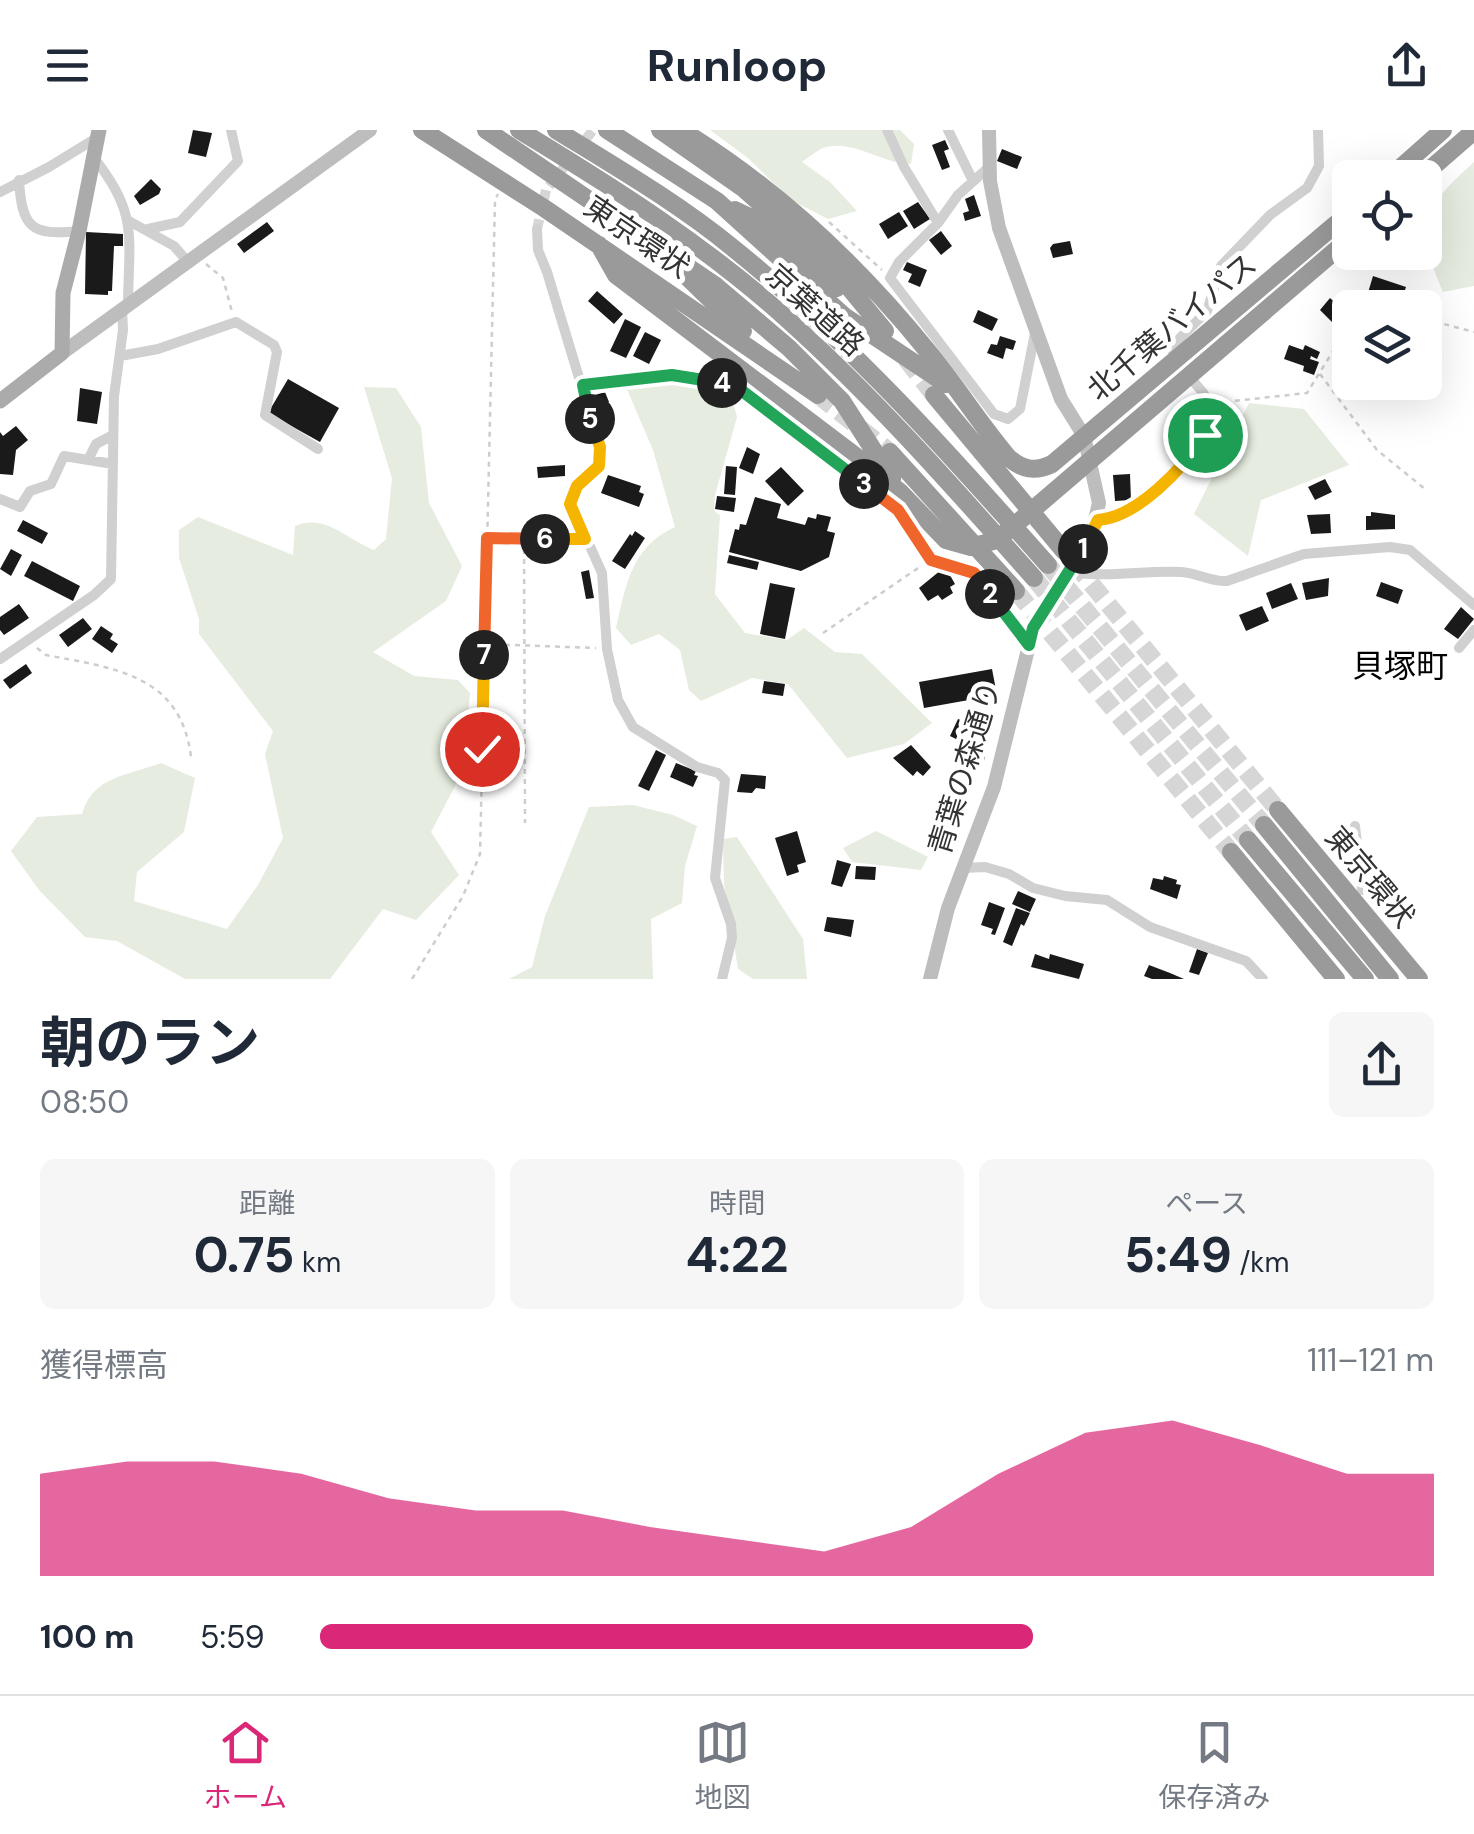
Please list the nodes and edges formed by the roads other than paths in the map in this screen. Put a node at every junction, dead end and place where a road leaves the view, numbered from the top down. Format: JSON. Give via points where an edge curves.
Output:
{"nodes":[{"id":1,"x":231,"y":130,"type":"edge"},
{"id":2,"x":370,"y":130,"type":"edge"},
{"id":3,"x":422,"y":130,"type":"edge"},
{"id":4,"x":486,"y":130,"type":"edge"},
{"id":5,"x":519,"y":130,"type":"edge"},
{"id":6,"x":556,"y":130,"type":"edge"},
{"id":7,"x":608,"y":130,"type":"edge"},
{"id":8,"x":660,"y":130,"type":"edge"},
{"id":9,"x":681,"y":130,"type":"edge"},
{"id":10,"x":887,"y":130,"type":"edge"},
{"id":11,"x":948,"y":130,"type":"edge"},
{"id":12,"x":989,"y":130,"type":"edge"},
{"id":13,"x":1318,"y":130,"type":"edge"},
{"id":14,"x":1443,"y":130,"type":"edge"},
{"id":15,"x":1474,"y":131,"type":"edge"},
{"id":16,"x":98,"y":134,"type":"edge"},
{"id":17,"x":94,"y":158,"type":"junction"},
{"id":18,"x":1409,"y":160,"type":"edge"},
{"id":19,"x":1441,"y":160,"type":"edge"},
{"id":20,"x":989,"y":167,"type":"junction"},
{"id":21,"x":19,"y":180,"type":"junction"},
{"id":22,"x":973,"y":182,"type":"junction"},
{"id":23,"x":0,"y":192,"type":"edge"},
{"id":24,"x":717,"y":201,"type":"junction"},
{"id":25,"x":129,"y":221,"type":"junction"},
{"id":26,"x":938,"y":223,"type":"junction"},
{"id":27,"x":148,"y":229,"type":"junction"},
{"id":28,"x":1332,"y":229,"type":"edge"},
{"id":29,"x":537,"y":230,"type":"tunnel mouth"},
{"id":30,"x":79,"y":231,"type":"junction"},
{"id":31,"x":599,"y":245,"type":"junction"},
{"id":32,"x":660,"y":248,"type":"junction"},
{"id":33,"x":1332,"y":252,"type":"edge"},
{"id":34,"x":190,"y":259,"type":"junction"},
{"id":35,"x":124,"y":305,"type":"junction"},
{"id":36,"x":864,"y":308,"type":"junction"},
{"id":37,"x":1036,"y":330,"type":"junction"},
{"id":38,"x":885,"y":331,"type":"dead end"},
{"id":39,"x":62,"y":353,"type":"junction"},
{"id":40,"x":120,"y":356,"type":"junction"},
{"id":41,"x":778,"y":366,"type":"junction"},
{"id":42,"x":1184,"y":368,"type":"junction"},
{"id":43,"x":583,"y":385,"type":"junction"},
{"id":44,"x":934,"y":395,"type":"tunnel mouth"},
{"id":45,"x":962,"y":395,"type":"junction"},
{"id":46,"x":818,"y":396,"type":"tunnel mouth"},
{"id":47,"x":0,"y":401,"type":"edge"},
{"id":48,"x":114,"y":436,"type":"junction"},
{"id":49,"x":1084,"y":436,"type":"junction"},
{"id":50,"x":318,"y":449,"type":"dead end"},
{"id":51,"x":890,"y":452,"type":"tunnel mouth"},
{"id":52,"x":88,"y":460,"type":"junction"},
{"id":53,"x":1089,"y":461,"type":"junction"},
{"id":54,"x":113,"y":464,"type":"junction"},
{"id":55,"x":900,"y":492,"type":"junction"},
{"id":56,"x":0,"y":499,"type":"edge"},
{"id":57,"x":1098,"y":520,"type":"junction"},
{"id":58,"x":1064,"y":551,"type":"tunnel mouth"},
{"id":59,"x":1071,"y":572,"type":"junction"},
{"id":60,"x":1016,"y":591,"type":"tunnel mouth"},
{"id":61,"x":1474,"y":605,"type":"edge"},
{"id":62,"x":1474,"y":630,"type":"edge"},
{"id":63,"x":1029,"y":645,"type":"junction"},
{"id":64,"x":1460,"y":648,"type":"dead end"},
{"id":65,"x":2,"y":653,"type":"edge"},
{"id":66,"x":1278,"y":810,"type":"tunnel mouth"},
{"id":67,"x":1264,"y":825,"type":"tunnel mouth"},
{"id":68,"x":1354,"y":826,"type":"dead end"},
{"id":69,"x":1248,"y":840,"type":"tunnel mouth"},
{"id":70,"x":1231,"y":852,"type":"tunnel mouth"},
{"id":71,"x":963,"y":868,"type":"junction"},
{"id":72,"x":1362,"y":890,"type":"dead end"},
{"id":73,"x":722,"y":979,"type":"edge"},
{"id":74,"x":930,"y":979,"type":"edge"},
{"id":75,"x":1262,"y":979,"type":"edge"},
{"id":76,"x":1336,"y":979,"type":"edge"},
{"id":77,"x":1365,"y":979,"type":"edge"},
{"id":78,"x":1390,"y":979,"type":"edge"},
{"id":79,"x":1419,"y":979,"type":"edge"}],
"edges":[{"from":1,"to":27,"type":"street","via":[[238,161],[180,222]]},
{"from":2,"to":34,"type":"street"},
{"from":3,"to":31,"type":"highway","name":"東京環状"},
{"from":4,"to":32,"type":"highway"},
{"from":5,"to":6,"type":"highway","name":"京葉道路","via":[[663,221],[785,317],[1041,572],[937,439],[812,315],[686,212]]},
{"from":7,"to":24,"type":"highway"},
{"from":8,"to":36,"type":"highway","via":[[744,188],[832,267]]},
{"from":9,"to":45,"type":"highway","via":[[774,195],[832,248]]},
{"from":10,"to":26,"type":"street"},
{"from":11,"to":22,"type":"street"},
{"from":12,"to":20,"type":"street"},
{"from":13,"to":42,"type":"street","via":[[1318,166],[1308,188],[1270,215],[1220,266],[1207,310],[1170,348]]},
{"from":14,"to":18,"type":"highway"},
{"from":15,"to":19,"type":"highway"},
{"from":16,"to":17,"type":"main road"},
{"from":16,"to":21,"type":"street"},
{"from":17,"to":25,"type":"street","via":[[118,187]]},
{"from":17,"to":30,"type":"main road"},
{"from":20,"to":22,"type":"street"},
{"from":20,"to":37,"type":"street","via":[[996,216]]},
{"from":21,"to":23,"type":"street"},
{"from":21,"to":30,"type":"street","via":[[26,221],[51,234]]},
{"from":22,"to":26,"type":"street"},
{"from":24,"to":36,"type":"highway","via":[[760,222]]},
{"from":24,"to":45,"type":"highway","via":[[844,316]]},
{"from":25,"to":27,"type":"street"},
{"from":25,"to":35,"type":"street"},
{"from":26,"to":37,"type":"street","via":[[890,278],[994,414],[1008,419],[1020,409]]},
{"from":27,"to":34,"type":"street"},
{"from":28,"to":42,"type":"highway","name":"北千葉バイパス"},
{"from":29,"to":43,"type":"street"},
{"from":30,"to":39,"type":"main road","via":[[63,293]]},
{"from":31,"to":41,"type":"highway","name":"東京環状"},
{"from":31,"to":55,"type":"highway","via":[[616,275]]},
{"from":32,"to":41,"type":"highway"},
{"from":32,"to":55,"type":"highway","via":[[716,286],[823,380]]},
{"from":33,"to":42,"type":"highway","name":"北千葉バイパス"},
{"from":34,"to":35,"type":"street"},
{"from":35,"to":39,"type":"street"},
{"from":35,"to":40,"type":"street"},
{"from":36,"to":38,"type":"highway"},
{"from":37,"to":49,"type":"street","via":[[1061,399]]},
{"from":39,"to":47,"type":"main road"},
{"from":40,"to":48,"type":"street"},
{"from":40,"to":50,"type":"street","via":[[236,322],[277,352],[265,415]]},
{"from":41,"to":46,"type":"highway","name":"東京環状"},
{"from":42,"to":49,"type":"highway","name":"北千葉バイパス"},
{"from":42,"to":53,"type":"highway","name":"北千葉バイパス"},
{"from":42,"to":57,"type":"street","via":[[1204,394],[1205,435],[1185,465],[1119,518]]},
{"from":43,"to":63,"type":"street","via":[[672,375],[733,384],[898,510],[931,560],[974,573]]},
{"from":43,"to":73,"type":"street","via":[[599,466],[577,486],[570,504],[602,573],[618,700],[633,727],[724,780],[715,878],[732,938]]},
{"from":44,"to":58,"type":"highway"},
{"from":45,"to":49,"type":"highway","name":"北千葉バイパス","via":[[1023,468],[1052,464]]},
{"from":48,"to":52,"type":"street","via":[[96,444]]},
{"from":48,"to":54,"type":"street"},
{"from":49,"to":53,"type":"street"},
{"from":51,"to":60,"type":"highway"},
{"from":52,"to":54,"type":"street"},
{"from":52,"to":56,"type":"street","via":[[64,456],[51,484],[30,491],[20,507]]},
{"from":53,"to":55,"type":"highway","name":"北千葉バイパス","via":[[993,540],[964,548],[946,540]]},
{"from":53,"to":57,"type":"street"},
{"from":54,"to":65,"type":"street","via":[[111,579]]},
{"from":57,"to":59,"type":"street","name":"青葉の森通り"},
{"from":59,"to":61,"type":"street","via":[[1185,572],[1214,582],[1304,554],[1390,548],[1410,550]]},
{"from":59,"to":63,"type":"street","name":"青葉の森通り","via":[[1033,628]]},
{"from":62,"to":64,"type":"street"},
{"from":63,"to":71,"type":"street","name":"青葉の森通り","via":[[994,787]]},
{"from":66,"to":79,"type":"highway","name":"東京環状"},
{"from":67,"to":78,"type":"highway"},
{"from":68,"to":72,"type":"street"},
{"from":69,"to":77,"type":"highway"},
{"from":70,"to":76,"type":"highway"},
{"from":71,"to":74,"type":"street","name":"青葉の森通り"},
{"from":71,"to":75,"type":"street","via":[[985,867],[1033,888],[1107,900],[1150,927],[1246,961]]}]}
